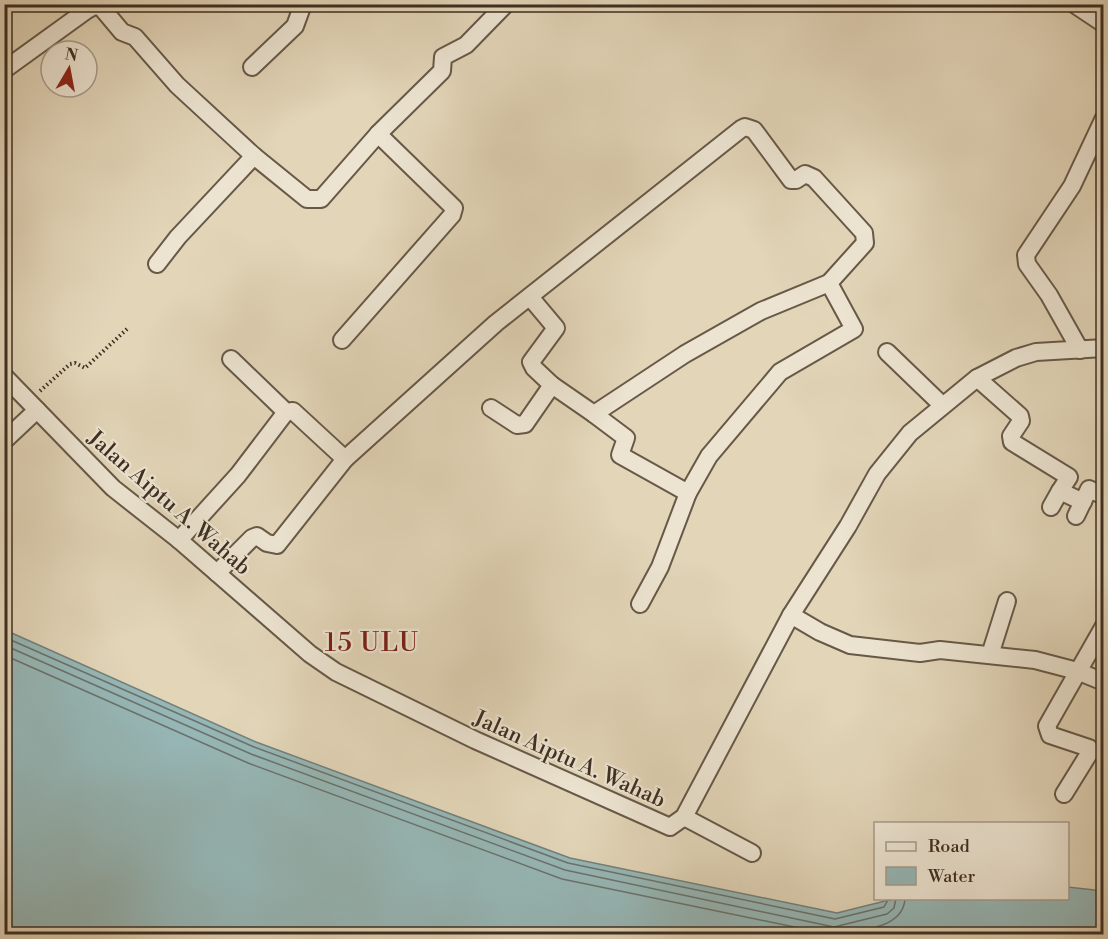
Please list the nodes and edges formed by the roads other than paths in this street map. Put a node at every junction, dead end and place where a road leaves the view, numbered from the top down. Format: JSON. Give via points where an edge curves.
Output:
{"nodes":[{"id":1,"x":303,"y":4,"type":"edge"},
{"id":2,"x":506,"y":4,"type":"edge"},
{"id":3,"x":1074,"y":4,"type":"edge"},
{"id":4,"x":1104,"y":24,"type":"edge"},
{"id":5,"x":252,"y":67,"type":"dead end"},
{"id":6,"x":4,"y":70,"type":"edge"},
{"id":7,"x":1104,"y":118,"type":"edge"},
{"id":8,"x":378,"y":134,"type":"junction"},
{"id":9,"x":254,"y":156,"type":"junction"},
{"id":10,"x":157,"y":264,"type":"dead end"},
{"id":11,"x":829,"y":283,"type":"junction"},
{"id":12,"x":530,"y":297,"type":"junction"},
{"id":13,"x":342,"y":340,"type":"dead end"},
{"id":14,"x":1104,"y":348,"type":"edge"},
{"id":15,"x":1080,"y":350,"type":"junction"},
{"id":16,"x":887,"y":352,"type":"dead end"},
{"id":17,"x":231,"y":359,"type":"dead end"},
{"id":18,"x":977,"y":378,"type":"junction"},
{"id":19,"x":552,"y":385,"type":"junction"},
{"id":20,"x":8,"y":387,"type":"edge"},
{"id":21,"x":942,"y":405,"type":"junction"},
{"id":22,"x":32,"y":406,"type":"junction"},
{"id":23,"x":490,"y":408,"type":"dead end"},
{"id":24,"x":286,"y":412,"type":"junction"},
{"id":25,"x":594,"y":414,"type":"junction"},
{"id":26,"x":4,"y":441,"type":"edge"},
{"id":27,"x":345,"y":459,"type":"junction"},
{"id":28,"x":1060,"y":491,"type":"junction"},
{"id":29,"x":688,"y":493,"type":"junction"},
{"id":30,"x":1104,"y":496,"type":"edge"},
{"id":31,"x":1051,"y":507,"type":"dead end"},
{"id":32,"x":179,"y":540,"type":"junction"},
{"id":33,"x":217,"y":573,"type":"junction"},
{"id":34,"x":1007,"y":601,"type":"dead end"},
{"id":35,"x":640,"y":604,"type":"dead end"},
{"id":36,"x":791,"y":615,"type":"junction"},
{"id":37,"x":1104,"y":626,"type":"edge"},
{"id":38,"x":990,"y":655,"type":"junction"},
{"id":39,"x":1077,"y":671,"type":"junction"},
{"id":40,"x":1104,"y":682,"type":"edge"},
{"id":41,"x":1064,"y":794,"type":"dead end"},
{"id":42,"x":684,"y":817,"type":"junction"},
{"id":43,"x":752,"y":853,"type":"dead end"}],
"edges":[{"from":1,"to":5,"type":"street","via":[[295,26]]},
{"from":2,"to":8,"type":"street","via":[[465,45],[443,57],[442,71]]},
{"from":3,"to":4,"type":"street"},
{"from":6,"to":9,"type":"street","via":[[87,10],[101,7],[122,32],[135,37],[177,85]]},
{"from":7,"to":15,"type":"street","via":[[1072,186],[1026,255],[1027,264]]},
{"from":8,"to":9,"type":"street","via":[[321,199],[315,201],[307,199]]},
{"from":8,"to":13,"type":"street","via":[[454,208],[452,215]]},
{"from":9,"to":10,"type":"street"},
{"from":11,"to":12,"type":"street","via":[[865,243],[864,233],[814,178],[804,174],[791,180],[754,130],[745,127]]},
{"from":11,"to":25,"type":"street","via":[[761,311],[685,354]]},
{"from":11,"to":29,"type":"street","via":[[854,329],[780,372],[709,456]]},
{"from":12,"to":19,"type":"street","via":[[556,328],[531,362]]},
{"from":12,"to":27,"type":"street","via":[[440,371]]},
{"from":14,"to":15,"type":"street","name":"Jalan Aiptu A. Wahab"},
{"from":15,"to":18,"type":"street","name":"Jalan Aiptu A. Wahab","via":[[1036,352]]},
{"from":16,"to":21,"type":"street"},
{"from":17,"to":24,"type":"street"},
{"from":18,"to":21,"type":"street","name":"Jalan Aiptu A. Wahab"},
{"from":18,"to":28,"type":"street","via":[[1020,416],[1011,436],[1016,447],[1069,477]]},
{"from":19,"to":23,"type":"street","via":[[525,424],[505,419]]},
{"from":19,"to":25,"type":"street"},
{"from":20,"to":22,"type":"street","name":"Jalan Aiptu A. Wahab"},
{"from":21,"to":36,"type":"street","name":"Jalan Aiptu A. Wahab","via":[[910,433],[877,474]]},
{"from":22,"to":26,"type":"street"},
{"from":22,"to":32,"type":"street","name":"Jalan Aiptu A. Wahab","via":[[113,488]]},
{"from":24,"to":27,"type":"street","via":[[293,411]]},
{"from":24,"to":32,"type":"street","via":[[238,475]]},
{"from":25,"to":29,"type":"street","via":[[626,438],[620,455]]},
{"from":27,"to":33,"type":"street","via":[[277,545],[257,536],[252,538]]},
{"from":28,"to":30,"type":"street","via":[[1079,509],[1091,488]]},
{"from":28,"to":31,"type":"street"},
{"from":29,"to":35,"type":"street","via":[[660,567]]},
{"from":32,"to":33,"type":"street","name":"Jalan Aiptu A. Wahab"},
{"from":33,"to":42,"type":"street","name":"Jalan Aiptu A. Wahab","via":[[310,654],[359,684],[664,826],[675,825]]},
{"from":34,"to":38,"type":"street"},
{"from":36,"to":38,"type":"street","via":[[849,645]]},
{"from":36,"to":42,"type":"street","name":"Jalan Aiptu A. Wahab"},
{"from":37,"to":39,"type":"street"},
{"from":38,"to":39,"type":"street","via":[[1035,660]]},
{"from":39,"to":40,"type":"street"},
{"from":39,"to":41,"type":"street","via":[[1047,726],[1050,735],[1089,748]]},
{"from":42,"to":43,"type":"street"}]}
